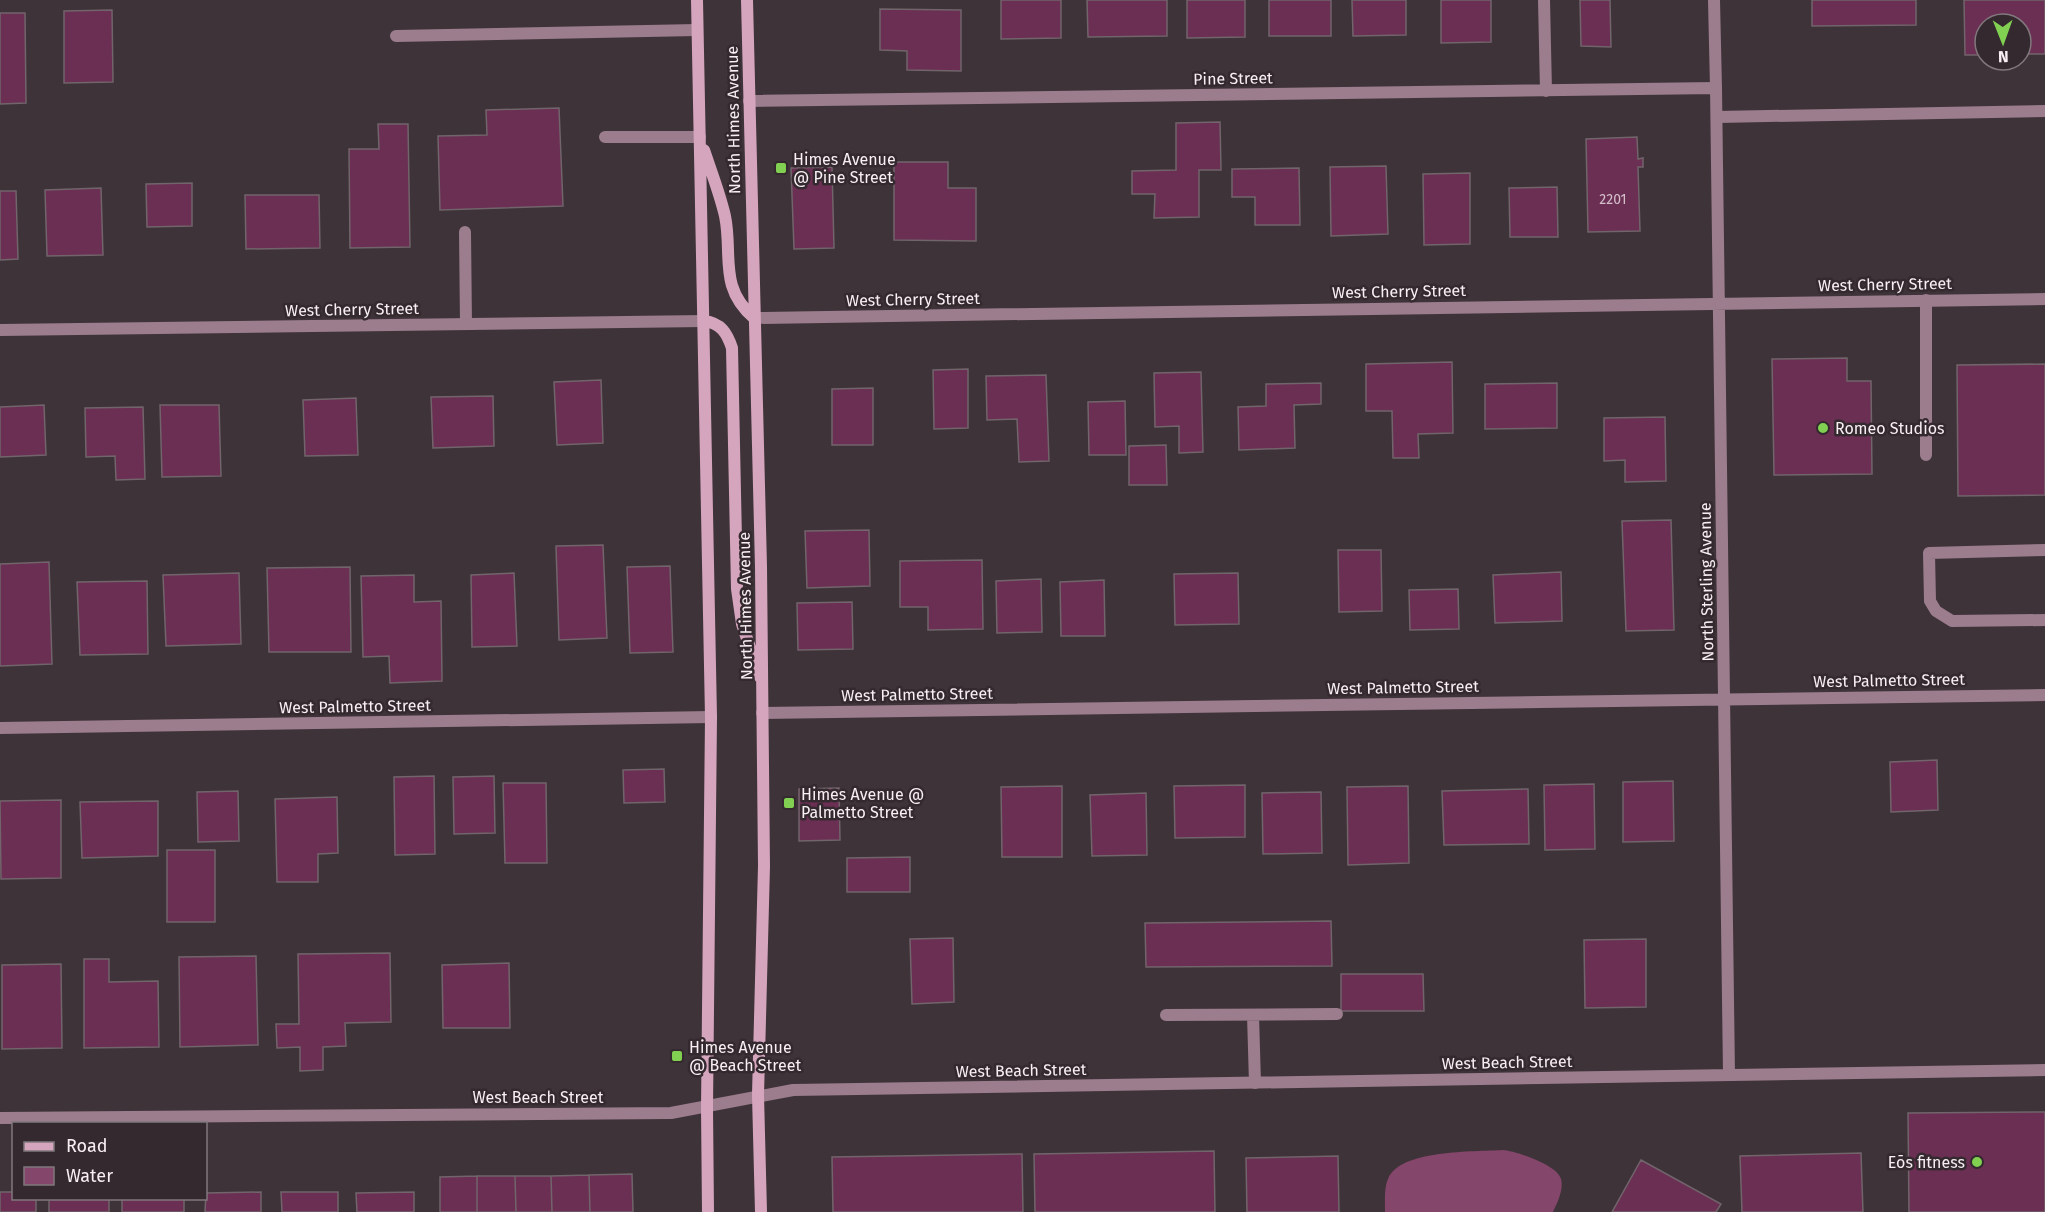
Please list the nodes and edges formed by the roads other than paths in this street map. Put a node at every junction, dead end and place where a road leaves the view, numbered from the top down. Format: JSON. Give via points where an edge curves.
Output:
{"nodes":[{"id":1,"x":697,"y":0,"type":"edge"},
{"id":2,"x":747,"y":0,"type":"edge"},
{"id":3,"x":1544,"y":0,"type":"edge"},
{"id":4,"x":1714,"y":0,"type":"edge"},
{"id":5,"x":697,"y":30,"type":"junction"},
{"id":6,"x":396,"y":36,"type":"dead end"},
{"id":7,"x":1716,"y":88,"type":"junction"},
{"id":8,"x":1546,"y":91,"type":"junction"},
{"id":9,"x":749,"y":101,"type":"junction"},
{"id":10,"x":2045,"y":111,"type":"edge"},
{"id":11,"x":1717,"y":117,"type":"junction"},
{"id":12,"x":605,"y":137,"type":"dead end"},
{"id":13,"x":700,"y":137,"type":"junction"},
{"id":14,"x":465,"y":232,"type":"dead end"},
{"id":15,"x":2045,"y":299,"type":"edge"},
{"id":16,"x":1926,"y":300,"type":"junction"},
{"id":17,"x":1719,"y":303,"type":"junction"},
{"id":18,"x":754,"y":318,"type":"junction"},
{"id":19,"x":704,"y":321,"type":"junction"},
{"id":20,"x":466,"y":324,"type":"junction"},
{"id":21,"x":0,"y":330,"type":"edge"},
{"id":22,"x":1926,"y":455,"type":"dead end"},
{"id":23,"x":2045,"y":550,"type":"edge"},
{"id":24,"x":2045,"y":620,"type":"edge"},
{"id":25,"x":762,"y":684,"type":"junction"},
{"id":26,"x":2045,"y":695,"type":"edge"},
{"id":27,"x":1724,"y":699,"type":"junction"},
{"id":28,"x":762,"y":713,"type":"junction"},
{"id":29,"x":711,"y":717,"type":"junction"},
{"id":30,"x":0,"y":728,"type":"edge"},
{"id":31,"x":1337,"y":1014,"type":"dead end"},
{"id":32,"x":1166,"y":1015,"type":"dead end"},
{"id":33,"x":1253,"y":1015,"type":"junction"},
{"id":34,"x":2045,"y":1070,"type":"edge"},
{"id":35,"x":1729,"y":1075,"type":"junction"},
{"id":36,"x":1255,"y":1083,"type":"junction"},
{"id":37,"x":758,"y":1095,"type":"junction"},
{"id":38,"x":707,"y":1108,"type":"junction"},
{"id":39,"x":0,"y":1118,"type":"edge"},
{"id":40,"x":708,"y":1212,"type":"edge"},
{"id":41,"x":761,"y":1212,"type":"edge"}],
"edges":[{"from":1,"to":5,"type":"street","name":"North Himes Avenue"},
{"from":2,"to":9,"type":"street","name":"North Himes Avenue"},
{"from":3,"to":8,"type":"street"},
{"from":4,"to":7,"type":"street","name":"North Sterling Avenue"},
{"from":5,"to":6,"type":"street"},
{"from":5,"to":13,"type":"street","name":"North Himes Avenue"},
{"from":7,"to":8,"type":"street","name":"Pine Street"},
{"from":7,"to":11,"type":"street","name":"North Sterling Avenue"},
{"from":8,"to":9,"type":"street","name":"Pine Street"},
{"from":9,"to":18,"type":"street","name":"North Himes Avenue"},
{"from":10,"to":11,"type":"street"},
{"from":11,"to":17,"type":"street","name":"North Sterling Avenue"},
{"from":12,"to":13,"type":"street"},
{"from":13,"to":18,"type":"street","via":[[726,217],[726,259],[734,289],[741,307]]},
{"from":13,"to":19,"type":"street","name":"North Himes Avenue"},
{"from":14,"to":20,"type":"street"},
{"from":15,"to":16,"type":"street","name":"West Cherry Street"},
{"from":16,"to":17,"type":"street","name":"West Cherry Street"},
{"from":16,"to":22,"type":"street"},
{"from":17,"to":18,"type":"street","name":"West Cherry Street"},
{"from":17,"to":27,"type":"street","name":"North Sterling Avenue"},
{"from":18,"to":25,"type":"street","name":"North Himes Avenue"},
{"from":19,"to":20,"type":"street","name":"West Cherry Street"},
{"from":19,"to":25,"type":"street","via":[[722,328],[732,348],[737,590],[742,624]]},
{"from":19,"to":29,"type":"street","name":"North Himes Avenue"},
{"from":20,"to":21,"type":"street","name":"West Cherry Street"},
{"from":23,"to":24,"type":"street","via":[[1929,553],[1930,601],[1936,611],[1952,621]]},
{"from":25,"to":28,"type":"street","name":"North Himes Avenue"},
{"from":26,"to":27,"type":"street","name":"West Palmetto Street"},
{"from":27,"to":28,"type":"street","name":"West Palmetto Street"},
{"from":27,"to":35,"type":"street","name":"North Sterling Avenue"},
{"from":28,"to":37,"type":"street","name":"North Himes Avenue","via":[[764,866]]},
{"from":29,"to":30,"type":"street","name":"West Palmetto Street"},
{"from":29,"to":38,"type":"street","name":"North Himes Avenue"},
{"from":31,"to":33,"type":"street"},
{"from":32,"to":33,"type":"street"},
{"from":33,"to":36,"type":"street"},
{"from":34,"to":35,"type":"street","name":"West Beach Street"},
{"from":35,"to":36,"type":"street","name":"West Beach Street"},
{"from":36,"to":37,"type":"street","name":"West Beach Street","via":[[805,1090]]},
{"from":37,"to":38,"type":"street","name":"West Beach Street"},
{"from":37,"to":41,"type":"street","name":"North Himes Avenue"},
{"from":38,"to":39,"type":"street","name":"West Beach Street","via":[[671,1113]]},
{"from":38,"to":40,"type":"street","name":"North Himes Avenue"}]}
